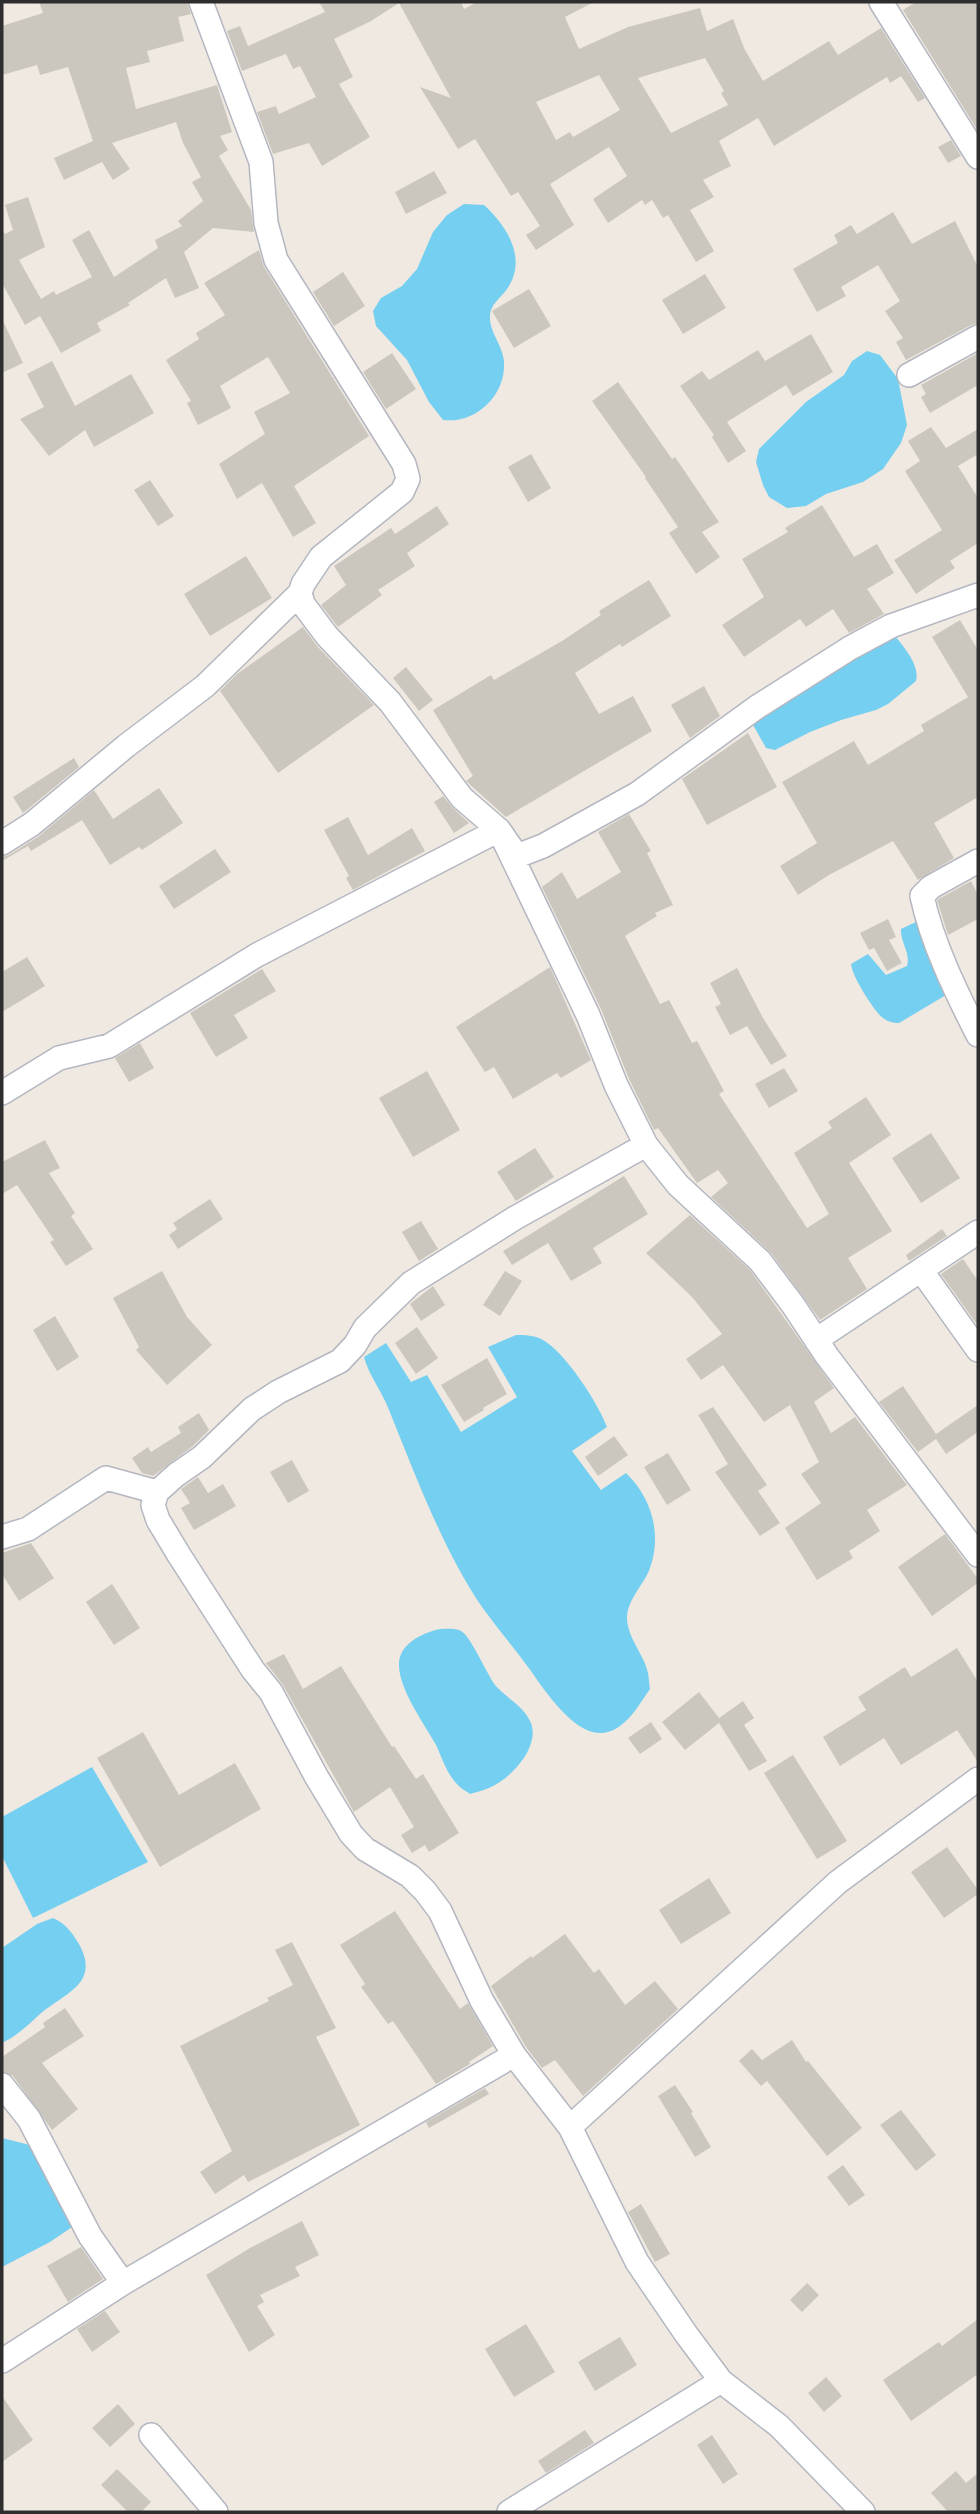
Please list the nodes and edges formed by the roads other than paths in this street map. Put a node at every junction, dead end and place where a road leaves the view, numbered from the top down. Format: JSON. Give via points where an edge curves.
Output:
{"nodes":[{"id":1,"x":203,"y":2,"type":"edge"},
{"id":2,"x":881,"y":2,"type":"edge"},
{"id":3,"x":978,"y":157,"type":"edge"},
{"id":4,"x":978,"y":337,"type":"edge"},
{"id":5,"x":909,"y":375,"type":"dead end"},
{"id":6,"x":300,"y":593,"type":"junction"},
{"id":7,"x":977,"y":598,"type":"edge"},
{"id":8,"x":499,"y":830,"type":"junction"},
{"id":9,"x":2,"y":843,"type":"edge"},
{"id":10,"x":978,"y":861,"type":"edge"},
{"id":11,"x":978,"y":1035,"type":"edge"},
{"id":12,"x":2,"y":1093,"type":"edge"},
{"id":13,"x":646,"y":1145,"type":"junction"},
{"id":14,"x":978,"y":1232,"type":"edge"},
{"id":15,"x":921,"y":1270,"type":"junction"},
{"id":16,"x":816,"y":1340,"type":"junction"},
{"id":17,"x":978,"y":1350,"type":"edge"},
{"id":18,"x":157,"y":1492,"type":"junction"},
{"id":19,"x":2,"y":1537,"type":"edge"},
{"id":20,"x":978,"y":1555,"type":"edge"},
{"id":21,"x":978,"y":1779,"type":"edge"},
{"id":22,"x":514,"y":2055,"type":"junction"},
{"id":23,"x":2,"y":2085,"type":"edge"},
{"id":24,"x":570,"y":2127,"type":"junction"},
{"id":25,"x":123,"y":2283,"type":"junction"},
{"id":26,"x":2,"y":2361,"type":"edge"},
{"id":27,"x":721,"y":2381,"type":"junction"},
{"id":28,"x":151,"y":2435,"type":"dead end"},
{"id":29,"x":216,"y":2512,"type":"edge"},
{"id":30,"x":509,"y":2512,"type":"edge"},
{"id":31,"x":863,"y":2512,"type":"edge"}],
"edges":[{"from":1,"to":6,"type":"street","via":[[261,162],[266,223],[276,260],[404,464],[408,479],[402,492],[321,557]]},
{"from":2,"to":3,"type":"street"},
{"from":4,"to":5,"type":"street"},
{"from":6,"to":8,"type":"street","via":[[327,636],[390,702],[462,798]]},
{"from":6,"to":9,"type":"street","via":[[205,686]]},
{"from":7,"to":8,"type":"street","via":[[891,626],[850,649],[757,707],[637,794],[543,846],[517,856]]},
{"from":8,"to":12,"type":"street","via":[[257,955],[109,1046],[59,1058]]},
{"from":8,"to":13,"type":"street"},
{"from":10,"to":11,"type":"street","via":[[922,896]]},
{"from":13,"to":16,"type":"street","via":[[678,1185],[760,1261]]},
{"from":13,"to":18,"type":"street","via":[[411,1283],[365,1328],[340,1361],[251,1409],[202,1457]]},
{"from":14,"to":15,"type":"street"},
{"from":15,"to":16,"type":"street"},
{"from":15,"to":17,"type":"street"},
{"from":16,"to":20,"type":"street"},
{"from":18,"to":19,"type":"street","via":[[106,1478],[28,1529]]},
{"from":18,"to":22,"type":"street","via":[[153,1505],[158,1520],[271,1692],[351,1834],[365,1849],[410,1876],[440,1911],[482,2001]]},
{"from":21,"to":24,"type":"street","via":[[838,1882]]},
{"from":22,"to":24,"type":"street"},
{"from":22,"to":25,"type":"street"},
{"from":23,"to":25,"type":"street","via":[[29,2119],[90,2236]]},
{"from":24,"to":27,"type":"street","via":[[637,2262]]},
{"from":25,"to":26,"type":"street"},
{"from":27,"to":30,"type":"street"},
{"from":27,"to":31,"type":"street","via":[[779,2426]]},
{"from":28,"to":29,"type":"street"}]}
